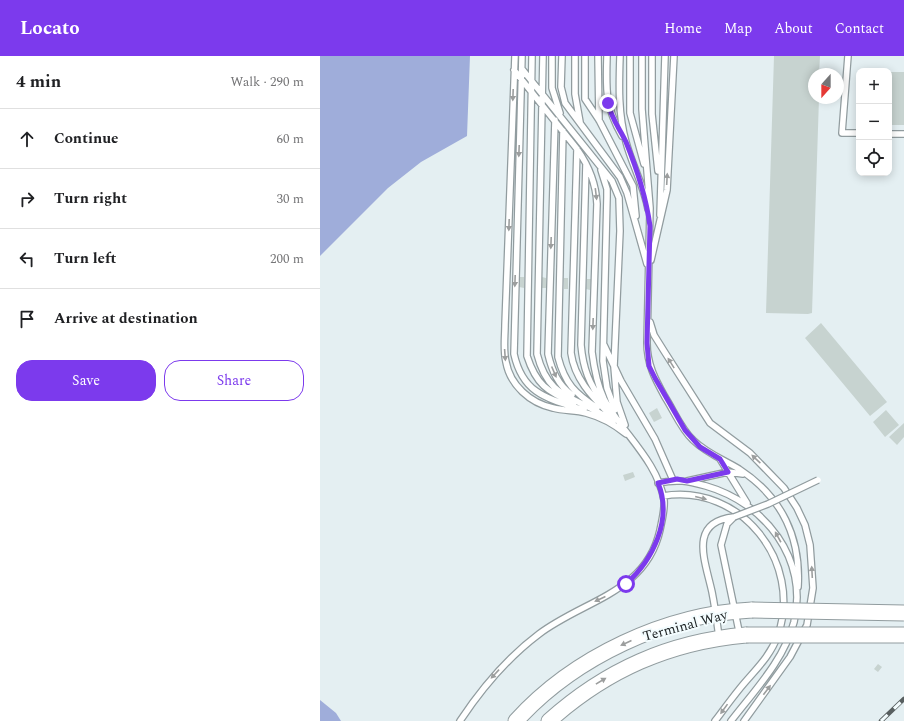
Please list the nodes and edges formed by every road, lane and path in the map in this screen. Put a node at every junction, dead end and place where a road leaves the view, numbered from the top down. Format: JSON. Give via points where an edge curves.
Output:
{"nodes":[{"id":1,"x":522,"y":56,"type":"edge"},
{"id":2,"x":532,"y":56,"type":"edge"},
{"id":3,"x":543,"y":56,"type":"edge"},
{"id":4,"x":552,"y":56,"type":"edge"},
{"id":5,"x":562,"y":56,"type":"edge"},
{"id":6,"x":575,"y":56,"type":"edge"},
{"id":7,"x":585,"y":56,"type":"edge"},
{"id":8,"x":598,"y":56,"type":"edge"},
{"id":9,"x":607,"y":56,"type":"edge"},
{"id":10,"x":620,"y":56,"type":"edge"},
{"id":11,"x":630,"y":56,"type":"edge"},
{"id":12,"x":642,"y":56,"type":"edge"},
{"id":13,"x":652,"y":56,"type":"edge"},
{"id":14,"x":665,"y":56,"type":"edge"},
{"id":15,"x":674,"y":56,"type":"edge"},
{"id":16,"x":848,"y":56,"type":"edge"},
{"id":17,"x":515,"y":59,"type":"edge"},
{"id":18,"x":522,"y":69,"type":"junction"},
{"id":19,"x":514,"y":70,"type":"junction"},
{"id":20,"x":522,"y":79,"type":"junction"},
{"id":21,"x":531,"y":81,"type":"junction"},
{"id":22,"x":531,"y":90,"type":"junction"},
{"id":23,"x":542,"y":94,"type":"junction"},
{"id":24,"x":542,"y":104,"type":"junction"},
{"id":25,"x":555,"y":120,"type":"junction"},
{"id":26,"x":599,"y":120,"type":"junction"},
{"id":27,"x":565,"y":122,"type":"junction"},
{"id":28,"x":580,"y":122,"type":"junction"},
{"id":29,"x":564,"y":131,"type":"junction"},
{"id":30,"x":856,"y":133,"type":"edge"},
{"id":31,"x":892,"y":134,"type":"edge"},
{"id":32,"x":904,"y":134,"type":"edge"},
{"id":33,"x":626,"y":142,"type":"junction"},
{"id":34,"x":577,"y":149,"type":"junction"},
{"id":35,"x":586,"y":162,"type":"junction"},
{"id":36,"x":598,"y":164,"type":"junction"},
{"id":37,"x":649,"y":184,"type":"junction"},
{"id":38,"x":661,"y":190,"type":"junction"},
{"id":39,"x":636,"y":222,"type":"junction"},
{"id":40,"x":650,"y":226,"type":"junction"},
{"id":41,"x":658,"y":231,"type":"junction"},
{"id":42,"x":649,"y":270,"type":"junction"},
{"id":43,"x":648,"y":312,"type":"junction"},
{"id":44,"x":603,"y":336,"type":"junction"},
{"id":45,"x":614,"y":367,"type":"junction"},
{"id":46,"x":626,"y":433,"type":"junction"},
{"id":47,"x":633,"y":440,"type":"junction"},
{"id":48,"x":720,"y":459,"type":"junction"},
{"id":49,"x":728,"y":472,"type":"junction"},
{"id":50,"x":749,"y":476,"type":"junction"},
{"id":51,"x":673,"y":480,"type":"junction"},
{"id":52,"x":818,"y":480,"type":"dead end"},
{"id":53,"x":687,"y":481,"type":"junction"},
{"id":54,"x":658,"y":483,"type":"junction"},
{"id":55,"x":663,"y":496,"type":"junction"},
{"id":56,"x":749,"y":506,"type":"junction"},
{"id":57,"x":734,"y":517,"type":"junction"},
{"id":58,"x":798,"y":588,"type":"junction"},
{"id":59,"x":736,"y":612,"type":"junction"},
{"id":60,"x":904,"y":614,"type":"edge"},
{"id":61,"x":716,"y":615,"type":"junction"},
{"id":62,"x":743,"y":635,"type":"junction"},
{"id":63,"x":904,"y":635,"type":"edge"},
{"id":64,"x":719,"y":638,"type":"junction"},
{"id":65,"x":569,"y":703,"type":"junction"},
{"id":66,"x":460,"y":721,"type":"edge"},
{"id":67,"x":516,"y":721,"type":"edge"},
{"id":68,"x":548,"y":721,"type":"edge"},
{"id":69,"x":557,"y":721,"type":"edge"},
{"id":70,"x":715,"y":721,"type":"edge"},
{"id":71,"x":731,"y":721,"type":"edge"},
{"id":72,"x":744,"y":721,"type":"edge"}],
"edges":[{"from":1,"to":18,"type":"lane"},
{"from":2,"to":21,"type":"lane"},
{"from":3,"to":23,"type":"lane"},
{"from":4,"to":27,"type":"lane","via":[[552,88]]},
{"from":5,"to":28,"type":"lane","via":[[561,87],[568,109]]},
{"from":6,"to":28,"type":"lane","via":[[575,94]]},
{"from":7,"to":26,"type":"lane","via":[[585,99]]},
{"from":8,"to":26,"type":"lane"},
{"from":9,"to":33,"type":"lane","via":[[608,103],[615,124]]},
{"from":10,"to":33,"type":"lane","via":[[619,97]]},
{"from":11,"to":37,"type":"lane","via":[[630,113]]},
{"from":12,"to":37,"type":"lane","via":[[642,109]]},
{"from":13,"to":38,"type":"lane","via":[[652,114]]},
{"from":14,"to":38,"type":"lane"},
{"from":41,"to":15,"type":"lane","one_way":true,"via":[[667,190]]},
{"from":16,"to":30,"type":"lane","via":[[842,133]]},
{"from":17,"to":18,"type":"lane"},
{"from":17,"to":19,"type":"lane"},
{"from":18,"to":20,"type":"lane"},
{"from":18,"to":21,"type":"lane"},
{"from":19,"to":20,"type":"lane"},
{"from":19,"to":46,"type":"lane","one_way":true,"via":[[505,325],[507,369],[516,385],[536,402],[596,416]]},
{"from":20,"to":22,"type":"lane"},
{"from":20,"to":46,"type":"lane","one_way":true,"via":[[514,341],[517,366],[528,385],[542,396],[600,415]]},
{"from":21,"to":22,"type":"lane"},
{"from":21,"to":23,"type":"lane"},
{"from":22,"to":24,"type":"lane"},
{"from":22,"to":47,"type":"lane","via":[[526,342],[530,366],[539,382],[549,392],[608,419]]},
{"from":23,"to":24,"type":"lane"},
{"from":23,"to":27,"type":"lane"},
{"from":24,"to":25,"type":"lane"},
{"from":24,"to":47,"type":"lane","via":[[536,343],[541,368],[544,377],[557,390],[603,415]]},
{"from":25,"to":29,"type":"lane"},
{"from":25,"to":47,"type":"lane","one_way":true,"via":[[548,345],[550,364],[557,380],[567,392],[606,416]]},
{"from":26,"to":39,"type":"lane","via":[[633,186]]},
{"from":27,"to":36,"type":"lane"},
{"from":28,"to":39,"type":"lane","via":[[620,177]]},
{"from":29,"to":34,"type":"lane"},
{"from":29,"to":47,"type":"lane","via":[[558,357],[566,380],[572,388],[612,419]]},
{"from":31,"to":32,"type":"lane"},
{"from":33,"to":40,"type":"lane","via":[[644,194]]},
{"from":34,"to":35,"type":"lane"},
{"from":34,"to":47,"type":"lane","via":[[570,346],[572,364],[585,387]]},
{"from":35,"to":47,"type":"lane","one_way":true,"via":[[595,183],[597,204],[593,361],[599,388],[605,400]]},
{"from":35,"to":47,"type":"lane","via":[[582,361],[593,389]]},
{"from":36,"to":44,"type":"lane","via":[[605,180],[607,197]]},
{"from":36,"to":45,"type":"lane","via":[[618,191],[620,208]]},
{"from":37,"to":40,"type":"lane"},
{"from":38,"to":41,"type":"lane"},
{"from":39,"to":42,"type":"lane"},
{"from":40,"to":42,"type":"lane"},
{"from":41,"to":42,"type":"lane"},
{"from":42,"to":43,"type":"lane"},
{"from":43,"to":48,"type":"lane","via":[[647,354],[655,378],[692,439]]},
{"from":72,"to":43,"type":"lane","one_way":true,"via":[[790,657],[807,625],[813,588],[810,545],[797,508],[784,488],[761,463],[720,432],[702,412],[654,335]]},
{"from":44,"to":45,"type":"lane"},
{"from":44,"to":47,"type":"lane","via":[[602,361],[607,388],[615,410]]},
{"from":45,"to":47,"type":"lane","via":[[617,402]]},
{"from":45,"to":51,"type":"lane","via":[[655,439]]},
{"from":46,"to":47,"type":"lane"},
{"from":47,"to":54,"type":"lane"},
{"from":48,"to":49,"type":"lane"},
{"from":48,"to":50,"type":"lane"},
{"from":49,"to":50,"type":"lane"},
{"from":49,"to":53,"type":"lane"},
{"from":49,"to":56,"type":"lane"},
{"from":50,"to":58,"type":"lane","via":[[769,495],[789,527],[798,555]]},
{"from":51,"to":53,"type":"lane"},
{"from":51,"to":54,"type":"lane"},
{"from":52,"to":57,"type":"lane","bridge":true},
{"from":53,"to":56,"type":"lane","via":[[722,491]]},
{"from":54,"to":55,"type":"lane"},
{"from":55,"to":66,"type":"lane","one_way":true,"via":[[662,521],[656,544],[634,577],[621,588],[568,615],[538,635],[494,675]]},
{"from":55,"to":70,"type":"lane","one_way":true,"via":[[692,496],[731,510],[760,533],[772,550],[778,566],[783,602],[780,628],[775,642],[760,667]]},
{"from":58,"to":56,"type":"lane","one_way":true,"via":[[778,536]]},
{"from":57,"to":59,"type":"lane","via":[[722,535],[722,554]]},
{"from":57,"to":61,"type":"lane","via":[[720,519],[709,528],[702,545]]},
{"from":58,"to":71,"type":"lane","via":[[794,622],[785,645],[762,683]]},
{"from":59,"to":60,"type":"main road","name":"Terminal Way","bridge":true,"via":[[752,610]]},
{"from":59,"to":61,"type":"main road","name":"Terminal Way"},
{"from":59,"to":62,"type":"lane"},
{"from":61,"to":64,"type":"lane"},
{"from":61,"to":67,"type":"main road","name":"Terminal Way","one_way":true,"via":[[668,626],[614,648],[551,689]]},
{"from":62,"to":63,"type":"main road","name":"Terminal Way","bridge":true},
{"from":62,"to":64,"type":"main road","name":"Terminal Way"},
{"from":65,"to":64,"type":"main road","name":"Terminal Way","one_way":true,"via":[[620,669],[674,648]]},
{"from":65,"to":68,"type":"main road","name":"Terminal Way"},
{"from":65,"to":69,"type":"lane"}]}
